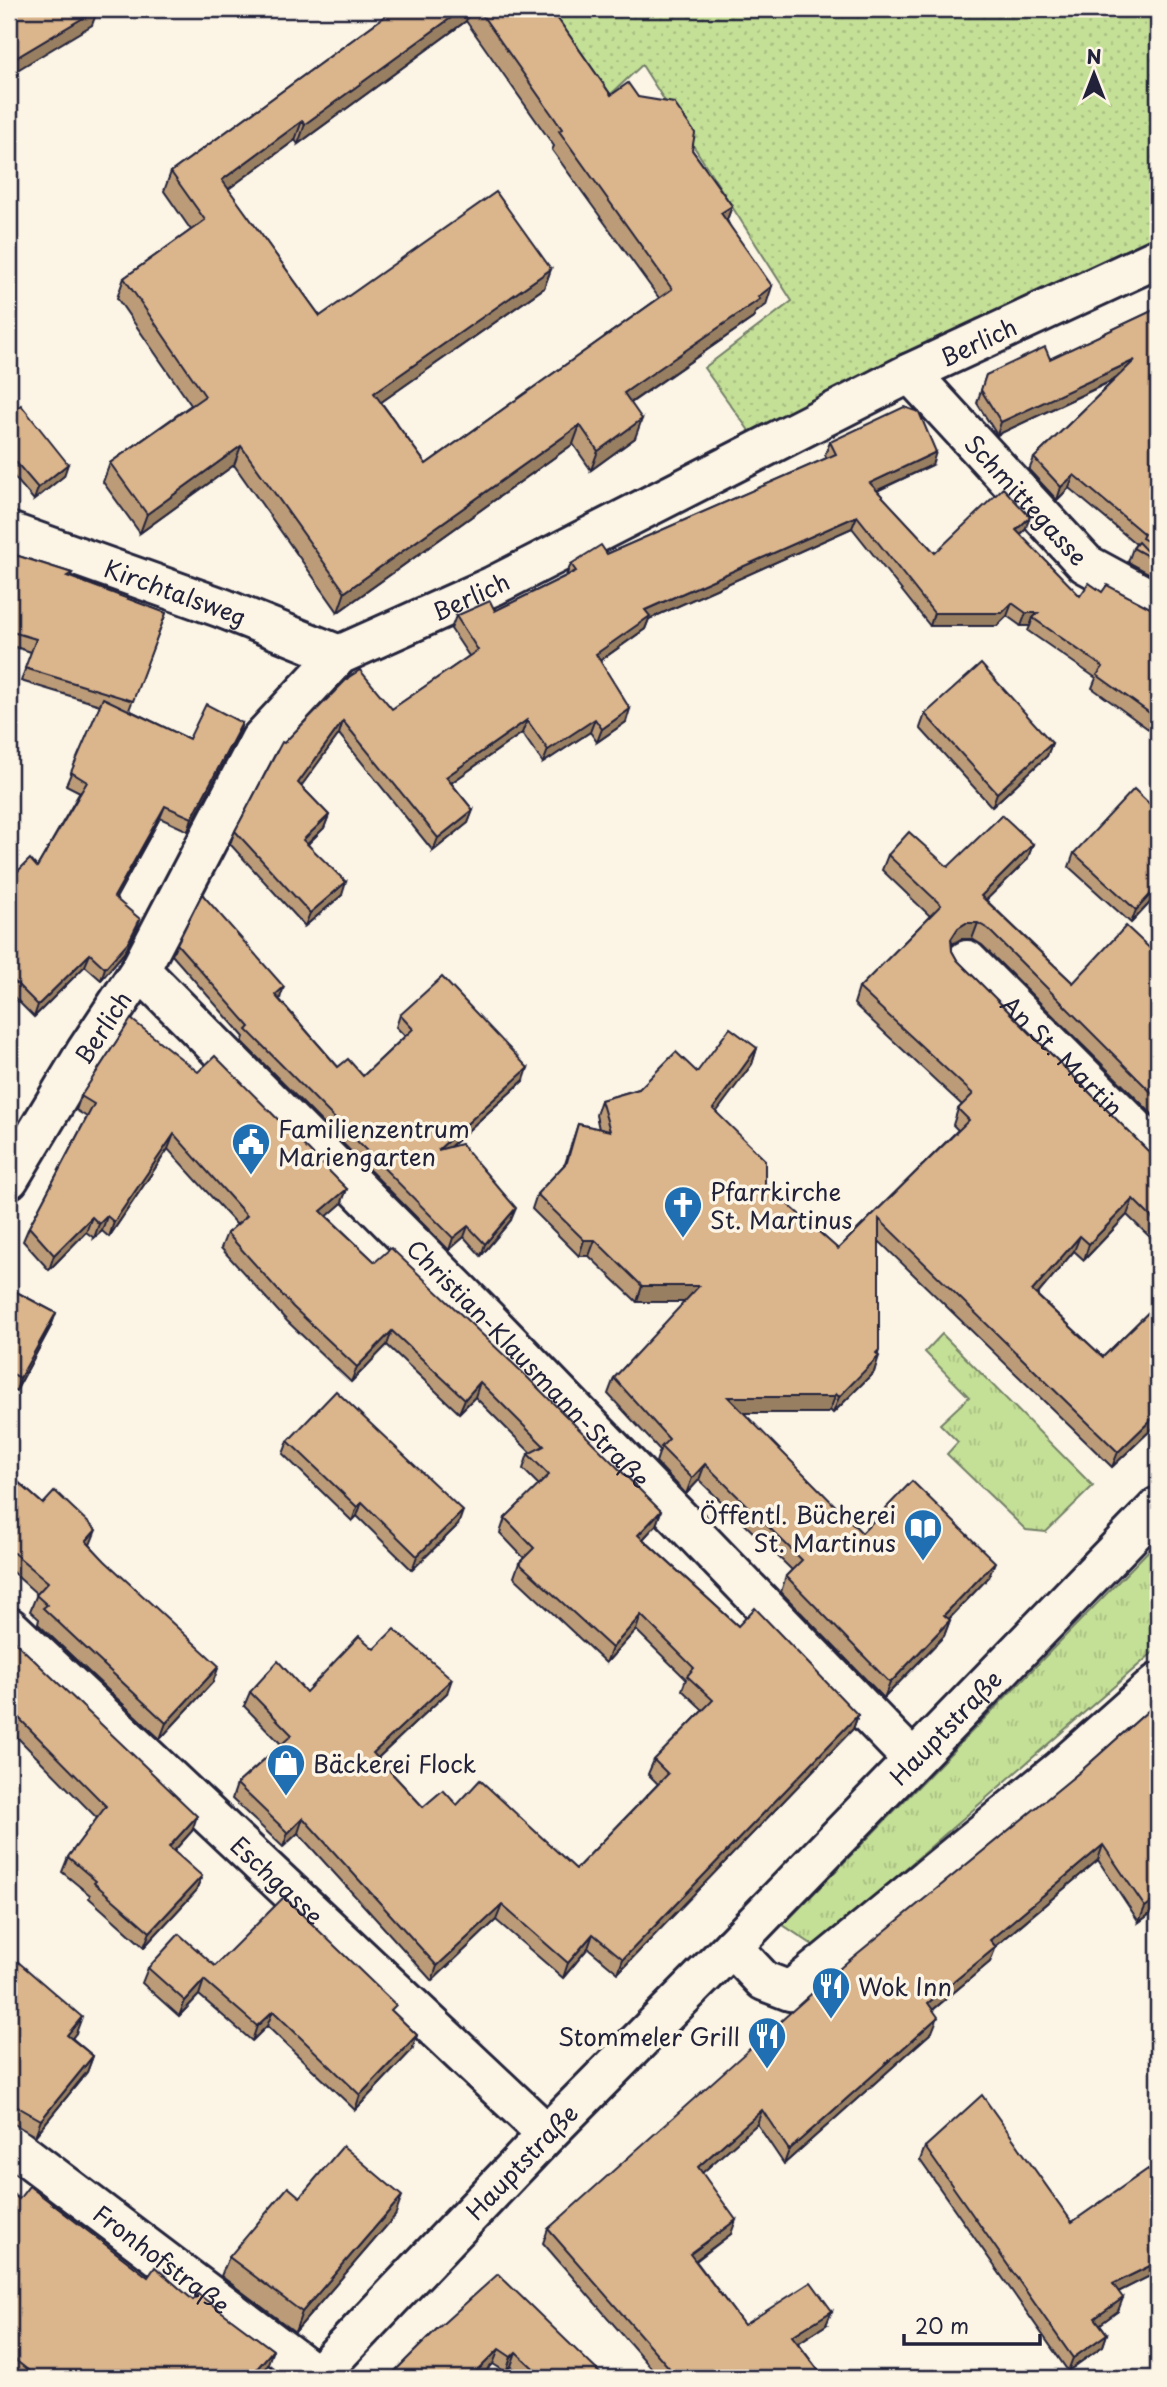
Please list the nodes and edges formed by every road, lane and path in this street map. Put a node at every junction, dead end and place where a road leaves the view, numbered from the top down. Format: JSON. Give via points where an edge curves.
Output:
{"nodes":[{"id":1,"x":1158,"y":258,"type":"edge"},
{"id":2,"x":909,"y":373,"type":"junction"},
{"id":3,"x":9,"y":532,"type":"edge"},
{"id":4,"x":1158,"y":603,"type":"edge"},
{"id":5,"x":339,"y":655,"type":"junction"},
{"id":6,"x":967,"y":960,"type":"dead end"},
{"id":7,"x":140,"y":970,"type":"junction"},
{"id":8,"x":1158,"y":1151,"type":"edge"},
{"id":9,"x":9,"y":1179,"type":"edge"},
{"id":10,"x":1158,"y":1507,"type":"edge"},
{"id":11,"x":9,"y":1627,"type":"edge"},
{"id":12,"x":1158,"y":1684,"type":"edge"},
{"id":13,"x":912,"y":1759,"type":"junction"},
{"id":14,"x":733,"y":1947,"type":"junction"},
{"id":15,"x":547,"y":2134,"type":"junction"},
{"id":16,"x":9,"y":2143,"type":"edge"},
{"id":17,"x":316,"y":2377,"type":"edge"}],
"edges":[{"from":1,"to":2,"type":"street","name":"Berlich"},
{"from":2,"to":4,"type":"street","name":"Schmittegasse","via":[[1086,564]]},
{"from":2,"to":5,"type":"street","name":"Berlich","via":[[493,586]]},
{"from":3,"to":5,"type":"street","name":"Kirchtalsweg"},
{"from":5,"to":7,"type":"street","name":"Berlich","via":[[260,740]]},
{"from":6,"to":8,"type":"street","name":"An St. Martin"},
{"from":7,"to":9,"type":"street","name":"Berlich"},
{"from":7,"to":13,"type":"street","name":"Christian-Klausmann-Straße","via":[[486,1318]]},
{"from":10,"to":13,"type":"street","name":"Hauptstraße"},
{"from":11,"to":15,"type":"street","name":"Eschgasse"},
{"from":12,"to":14,"type":"street","via":[[790,1992],[764,1981]]},
{"from":13,"to":14,"type":"street","name":"Hauptstraße"},
{"from":14,"to":15,"type":"street","name":"Hauptstraße"},
{"from":15,"to":17,"type":"street","name":"Hauptstraße"},
{"from":16,"to":17,"type":"street","name":"Fronhofstraße"}]}
